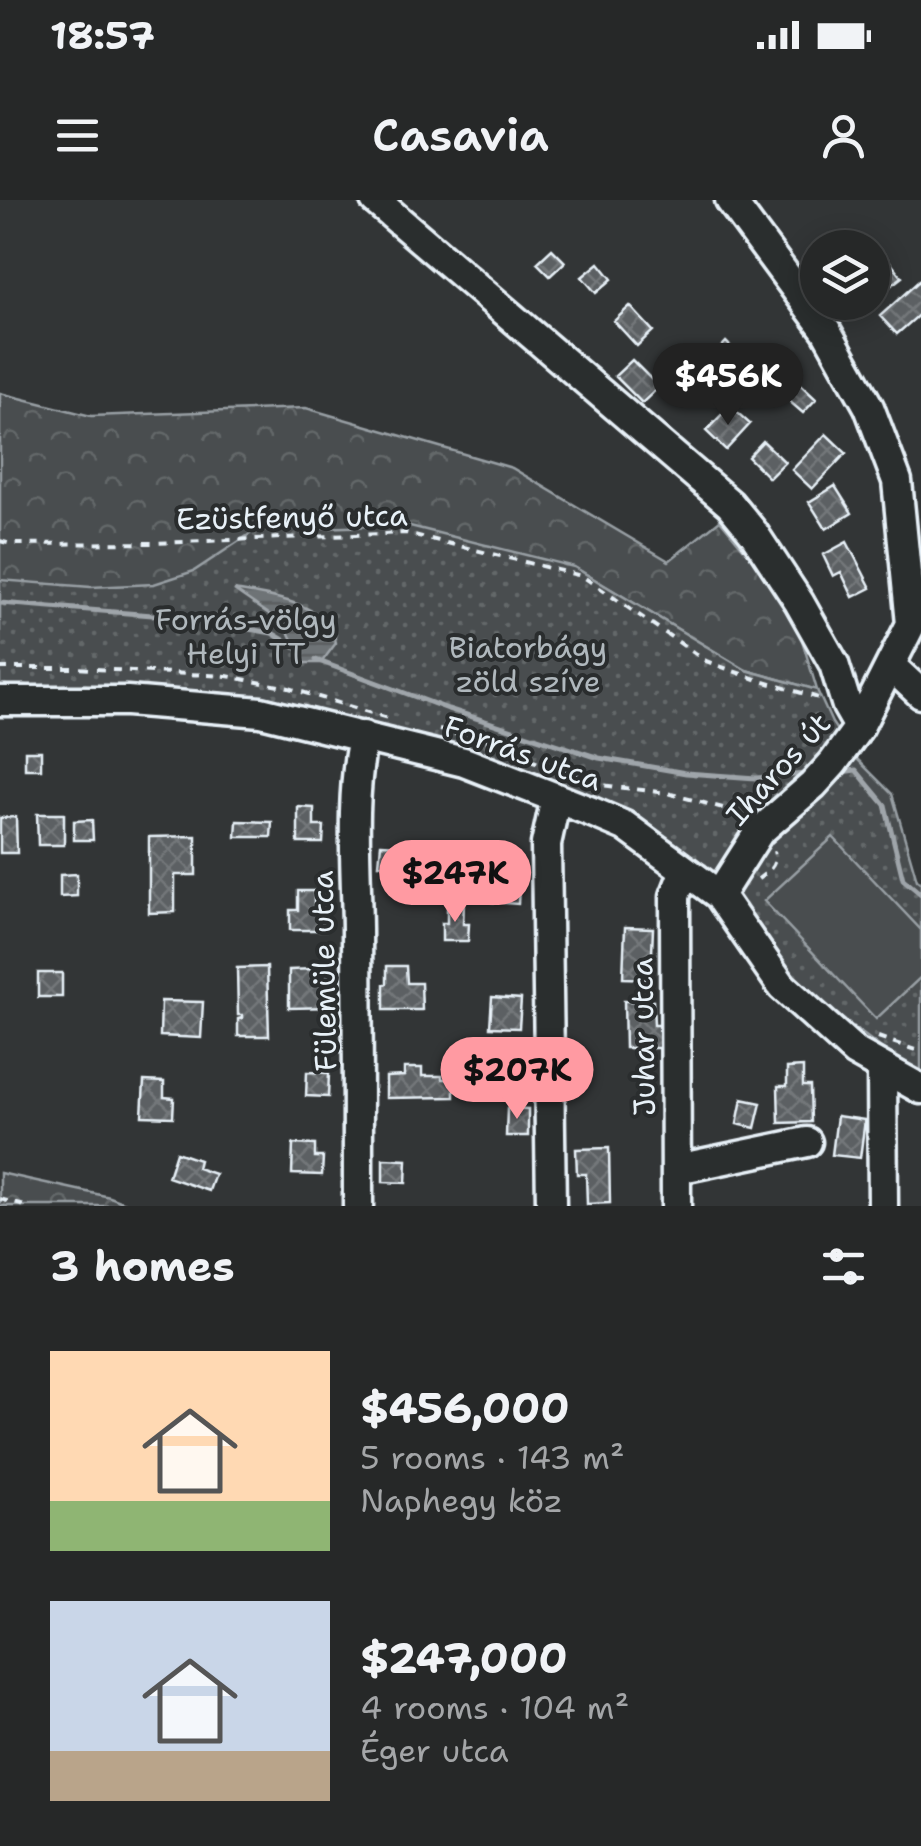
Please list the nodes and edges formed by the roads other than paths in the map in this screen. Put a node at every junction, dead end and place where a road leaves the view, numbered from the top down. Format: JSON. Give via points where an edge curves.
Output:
{"nodes":[{"id":1,"x":375,"y":200,"type":"edge"},
{"id":2,"x":730,"y":200,"type":"edge"},
{"id":3,"x":914,"y":588,"type":"edge"},
{"id":4,"x":891,"y":666,"type":"junction"},
{"id":5,"x":921,"y":694,"type":"edge"},
{"id":6,"x":0,"y":702,"type":"edge"},
{"id":7,"x":853,"y":717,"type":"junction"},
{"id":8,"x":363,"y":736,"type":"junction"},
{"id":9,"x":556,"y":798,"type":"junction"},
{"id":10,"x":685,"y":870,"type":"junction"},
{"id":11,"x":720,"y":895,"type":"junction"},
{"id":12,"x":882,"y":1069,"type":"junction"},
{"id":13,"x":921,"y":1089,"type":"edge"},
{"id":14,"x":808,"y":1142,"type":"dead end"},
{"id":15,"x":677,"y":1169,"type":"junction"},
{"id":16,"x":358,"y":1206,"type":"edge"},
{"id":17,"x":550,"y":1206,"type":"edge"},
{"id":18,"x":676,"y":1206,"type":"edge"},
{"id":19,"x":883,"y":1206,"type":"edge"}],
"edges":[{"from":1,"to":7,"type":"street","via":[[730,504],[799,602],[834,664]]},
{"from":2,"to":3,"type":"street","name":"Iharos út","via":[[826,330],[869,406],[897,481]]},
{"from":3,"to":4,"type":"street","name":"Iharos út","via":[[911,624]]},
{"from":4,"to":5,"type":"street"},
{"from":4,"to":7,"type":"street","name":"Iharos út"},
{"from":6,"to":8,"type":"street","name":"Forrás utca","via":[[127,701],[262,712]]},
{"from":7,"to":11,"type":"street","name":"Iharos út","via":[[833,763],[759,832]]},
{"from":8,"to":9,"type":"street","name":"Forrás utca","via":[[464,762]]},
{"from":8,"to":16,"type":"street","name":"Fülemüle utca","via":[[353,812]]},
{"from":9,"to":10,"type":"street","name":"Forrás utca","via":[[625,826]]},
{"from":9,"to":17,"type":"street","via":[[546,844]]},
{"from":10,"to":11,"type":"street","name":"Forrás utca"},
{"from":10,"to":15,"type":"street","name":"Juhar utca","via":[[674,896]]},
{"from":11,"to":12,"type":"street","name":"Forrás utca","via":[[782,986]]},
{"from":12,"to":13,"type":"street","name":"Forrás utca"},
{"from":12,"to":19,"type":"street"},
{"from":14,"to":15,"type":"street"},
{"from":15,"to":18,"type":"street","name":"Juhar utca"}]}
